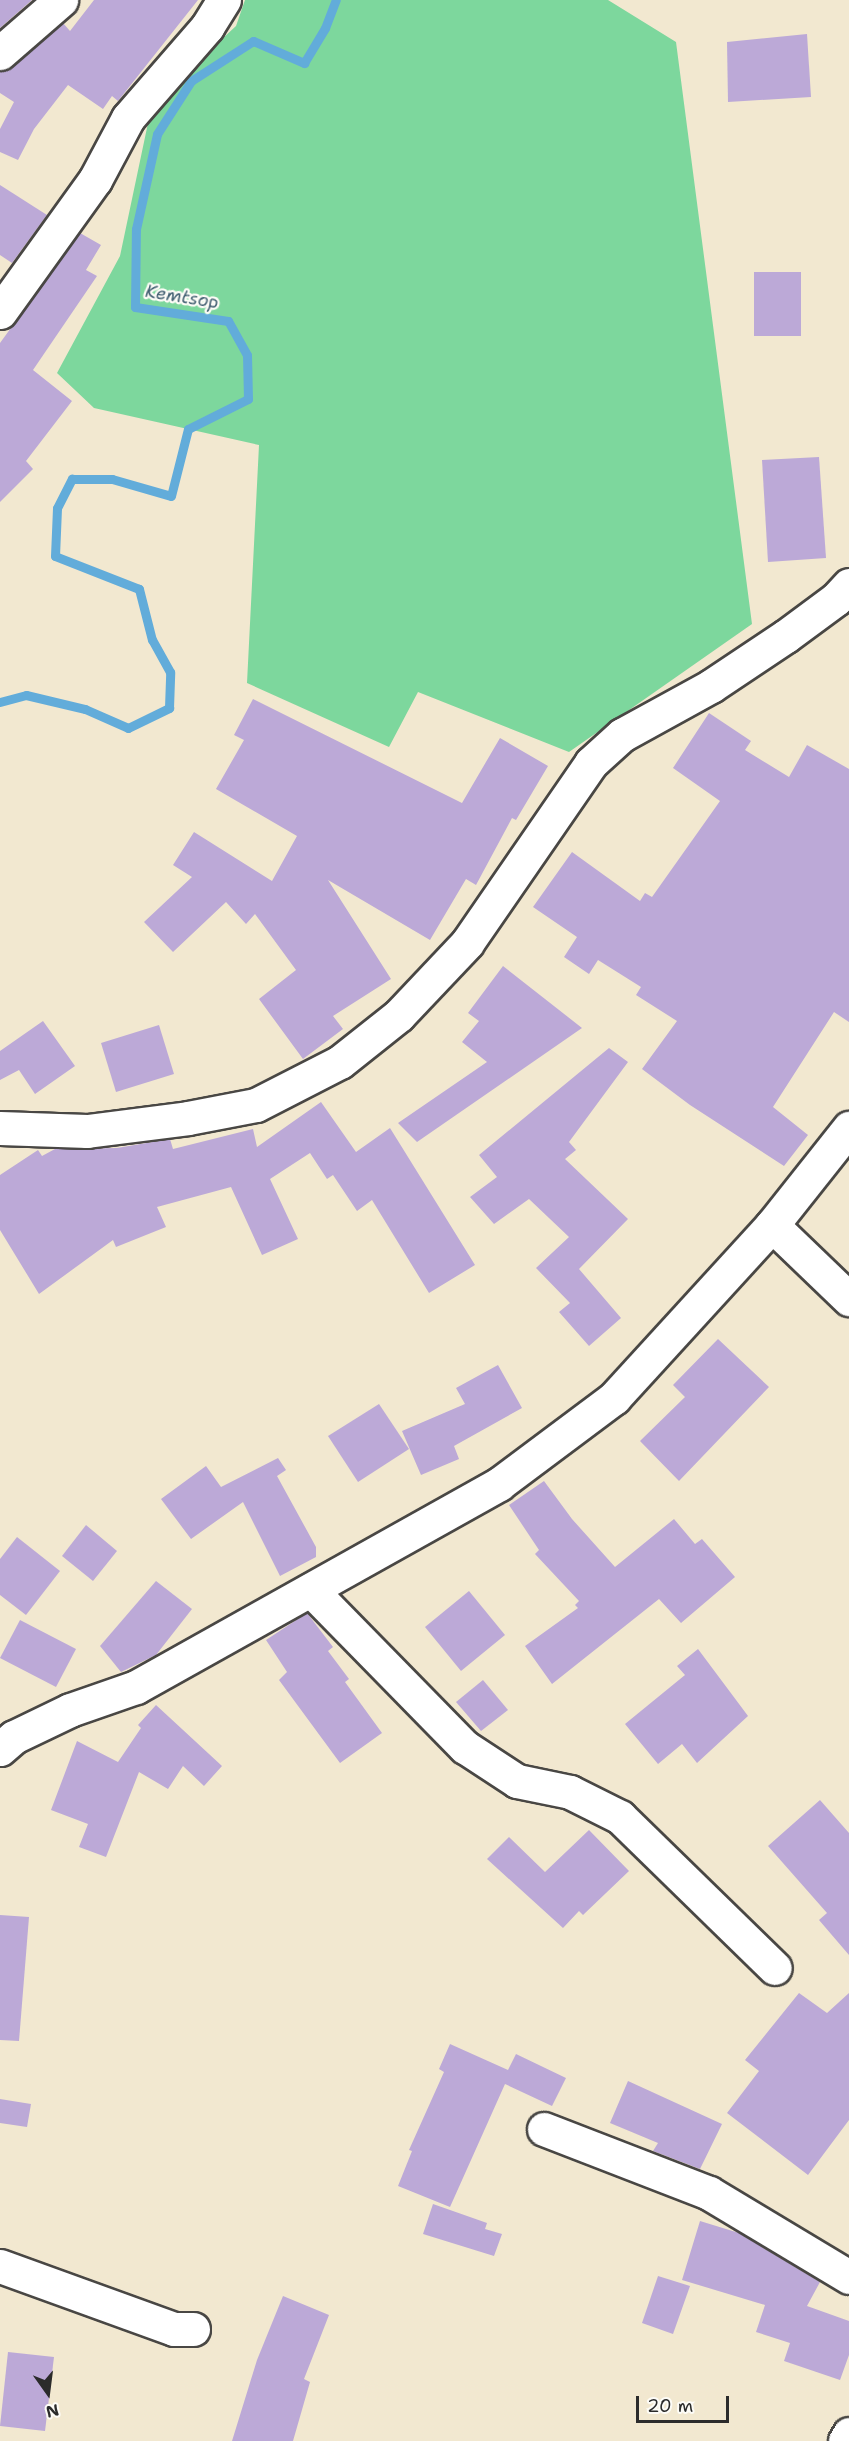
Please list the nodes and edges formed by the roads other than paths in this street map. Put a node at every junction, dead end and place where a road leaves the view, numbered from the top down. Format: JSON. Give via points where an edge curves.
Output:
{"nodes":[{"id":1,"x":61,"y":0,"type":"edge"},
{"id":2,"x":224,"y":0,"type":"edge"},
{"id":3,"x":0,"y":53,"type":"edge"},
{"id":4,"x":0,"y":312,"type":"edge"},
{"id":5,"x":849,"y":585,"type":"edge"},
{"id":6,"x":0,"y":1128,"type":"edge"},
{"id":7,"x":849,"y":1128,"type":"edge"},
{"id":8,"x":772,"y":1225,"type":"junction"},
{"id":9,"x":849,"y":1299,"type":"edge"},
{"id":10,"x":310,"y":1590,"type":"junction"},
{"id":11,"x":0,"y":1749,"type":"edge"},
{"id":12,"x":775,"y":1968,"type":"dead end"},
{"id":13,"x":544,"y":2129,"type":"dead end"},
{"id":14,"x":0,"y":2266,"type":"edge"},
{"id":15,"x":849,"y":2277,"type":"edge"},
{"id":16,"x":193,"y":2330,"type":"dead end"},
{"id":17,"x":849,"y":2433,"type":"edge"},
{"id":18,"x":845,"y":2441,"type":"edge"}],
"edges":[{"from":1,"to":3,"type":"street"},
{"from":2,"to":4,"type":"street","via":[[207,27],[128,118],[95,180]]},
{"from":5,"to":6,"type":"street","via":[[777,642],[711,686],[622,735],[599,756],[468,943],[399,1015],[340,1062],[256,1105],[200,1116],[87,1131]]},
{"from":7,"to":8,"type":"street"},
{"from":8,"to":9,"type":"street"},
{"from":8,"to":10,"type":"street","via":[[614,1398],[500,1484]]},
{"from":10,"to":11,"type":"street","via":[[136,1687],[70,1710],[14,1737]]},
{"from":10,"to":12,"type":"street","via":[[465,1747],[517,1781],[570,1792],[620,1817]]},
{"from":13,"to":15,"type":"street","via":[[709,2193]]},
{"from":14,"to":16,"type":"street","via":[[174,2329]]},
{"from":17,"to":18,"type":"street"}]}
